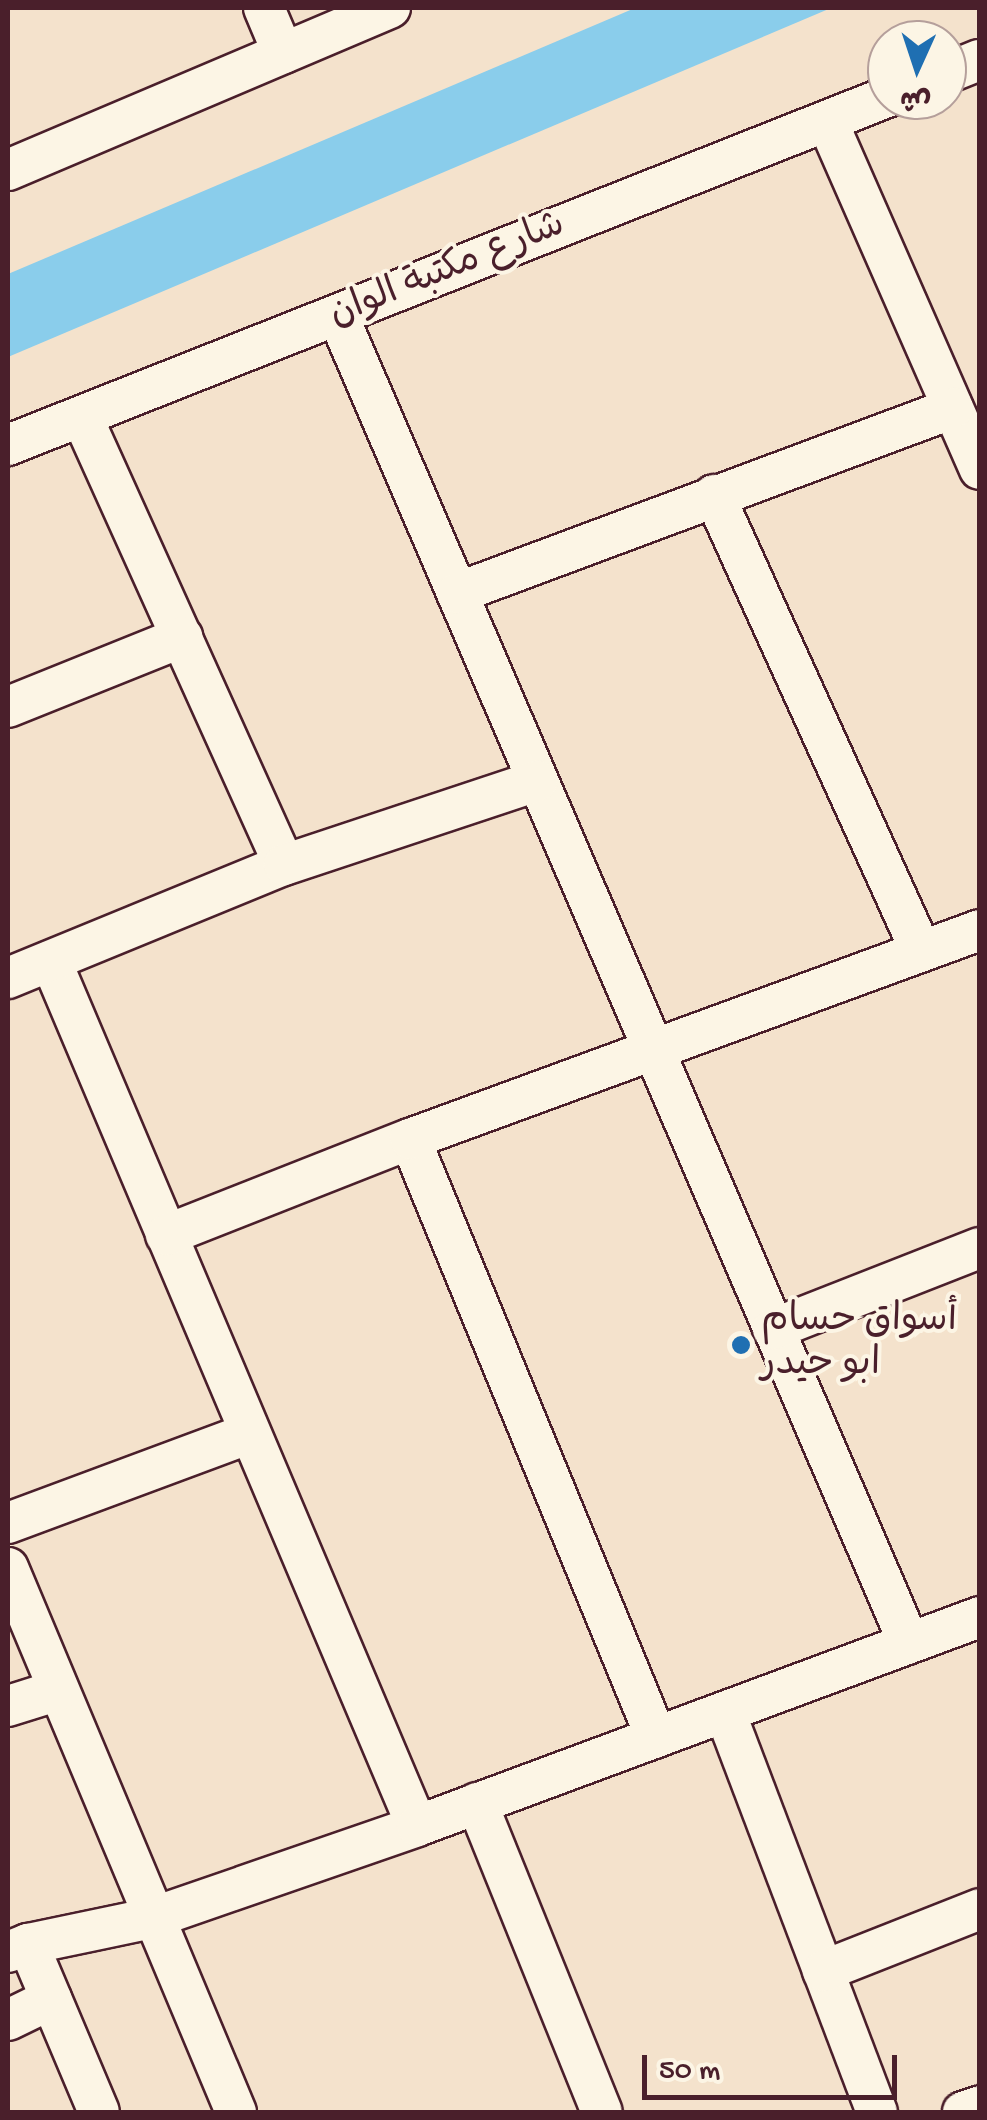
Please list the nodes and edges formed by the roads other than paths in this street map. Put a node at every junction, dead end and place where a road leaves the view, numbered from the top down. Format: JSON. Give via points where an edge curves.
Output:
{"nodes":[{"id":1,"x":264,"y":8,"type":"edge"},
{"id":2,"x":390,"y":8,"type":"edge"},
{"id":3,"x":283,"y":53,"type":"junction"},
{"id":4,"x":867,"y":105,"type":"edge"},
{"id":5,"x":827,"y":121,"type":"junction"},
{"id":6,"x":8,"y":170,"type":"edge"},
{"id":7,"x":338,"y":316,"type":"junction"},
{"id":8,"x":953,"y":408,"type":"junction"},
{"id":9,"x":82,"y":417,"type":"junction"},
{"id":10,"x":8,"y":444,"type":"edge"},
{"id":11,"x":980,"y":469,"type":"edge"},
{"id":12,"x":714,"y":494,"type":"junction"},
{"id":13,"x":457,"y":593,"type":"junction"},
{"id":14,"x":182,"y":637,"type":"junction"},
{"id":15,"x":8,"y":707,"type":"edge"},
{"id":16,"x":537,"y":780,"type":"junction"},
{"id":17,"x":284,"y":865,"type":"junction"},
{"id":18,"x":980,"y":930,"type":"edge"},
{"id":19,"x":921,"y":951,"type":"junction"},
{"id":20,"x":51,"y":961,"type":"junction"},
{"id":21,"x":8,"y":978,"type":"edge"},
{"id":22,"x":653,"y":1050,"type":"junction"},
{"id":23,"x":410,"y":1139,"type":"junction"},
{"id":24,"x":166,"y":1235,"type":"junction"},
{"id":25,"x":980,"y":1248,"type":"edge"},
{"id":26,"x":773,"y":1330,"type":"junction"},
{"id":27,"x":250,"y":1433,"type":"junction"},
{"id":28,"x":8,"y":1523,"type":"edge"},
{"id":29,"x":8,"y":1568,"type":"edge"},
{"id":30,"x":980,"y":1617,"type":"edge"},
{"id":31,"x":909,"y":1643,"type":"junction"},
{"id":32,"x":58,"y":1690,"type":"junction"},
{"id":33,"x":8,"y":1706,"type":"edge"},
{"id":34,"x":725,"y":1712,"type":"junction"},
{"id":35,"x":656,"y":1737,"type":"junction"},
{"id":36,"x":477,"y":1804,"type":"junction"},
{"id":37,"x":417,"y":1826,"type":"junction"},
{"id":38,"x":980,"y":1908,"type":"edge"},
{"id":39,"x":152,"y":1918,"type":"junction"},
{"id":40,"x":18,"y":1948,"type":"edge"},
{"id":41,"x":823,"y":1970,"type":"junction"},
{"id":42,"x":51,"y":1998,"type":"junction"},
{"id":43,"x":8,"y":2020,"type":"edge"},
{"id":44,"x":980,"y":2106,"type":"edge"},
{"id":45,"x":100,"y":2112,"type":"edge"},
{"id":46,"x":236,"y":2112,"type":"edge"},
{"id":47,"x":602,"y":2112,"type":"edge"},
{"id":48,"x":877,"y":2112,"type":"edge"},
{"id":49,"x":963,"y":2112,"type":"edge"}],
"edges":[{"from":1,"to":3,"type":"street"},
{"from":2,"to":3,"type":"street"},
{"from":3,"to":6,"type":"street"},
{"from":4,"to":5,"type":"street","name":"شارع مكتبة الوان"},
{"from":5,"to":7,"type":"street","name":"شارع مكتبة الوان"},
{"from":5,"to":8,"type":"street"},
{"from":7,"to":9,"type":"street","name":"شارع مكتبة الوان"},
{"from":7,"to":13,"type":"street"},
{"from":8,"to":11,"type":"street"},
{"from":8,"to":12,"type":"street"},
{"from":9,"to":10,"type":"street","name":"شارع مكتبة الوان"},
{"from":9,"to":14,"type":"street"},
{"from":12,"to":13,"type":"street"},
{"from":12,"to":19,"type":"street"},
{"from":13,"to":16,"type":"street"},
{"from":14,"to":15,"type":"street"},
{"from":14,"to":17,"type":"street"},
{"from":16,"to":17,"type":"street"},
{"from":16,"to":22,"type":"street"},
{"from":17,"to":20,"type":"street"},
{"from":18,"to":19,"type":"street"},
{"from":19,"to":22,"type":"street"},
{"from":20,"to":21,"type":"street"},
{"from":20,"to":24,"type":"street"},
{"from":22,"to":23,"type":"street"},
{"from":22,"to":26,"type":"street"},
{"from":23,"to":24,"type":"street"},
{"from":23,"to":35,"type":"street"},
{"from":24,"to":27,"type":"street"},
{"from":25,"to":26,"type":"street"},
{"from":26,"to":31,"type":"street"},
{"from":27,"to":28,"type":"street"},
{"from":27,"to":37,"type":"street"},
{"from":29,"to":32,"type":"street"},
{"from":30,"to":31,"type":"street"},
{"from":31,"to":34,"type":"street"},
{"from":32,"to":33,"type":"street"},
{"from":32,"to":39,"type":"street"},
{"from":34,"to":35,"type":"street"},
{"from":34,"to":41,"type":"street"},
{"from":35,"to":36,"type":"street"},
{"from":36,"to":37,"type":"street"},
{"from":36,"to":47,"type":"street"},
{"from":37,"to":39,"type":"street"},
{"from":38,"to":41,"type":"street"},
{"from":39,"to":40,"type":"street"},
{"from":39,"to":46,"type":"street"},
{"from":40,"to":42,"type":"street"},
{"from":41,"to":48,"type":"street"},
{"from":42,"to":43,"type":"street"},
{"from":42,"to":45,"type":"street"},
{"from":44,"to":49,"type":"street"}]}
